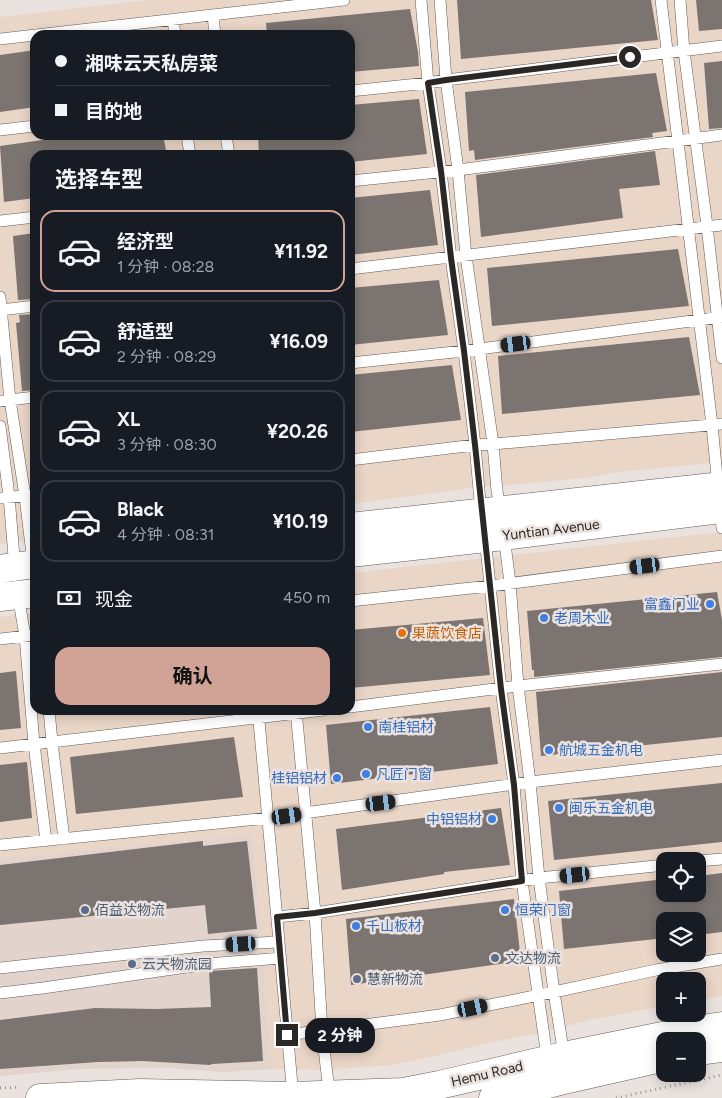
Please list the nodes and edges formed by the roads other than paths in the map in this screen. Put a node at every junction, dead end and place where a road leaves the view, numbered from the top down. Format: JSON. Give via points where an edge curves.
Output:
{"nodes":[{"id":1,"x":344,"y":0,"type":"edge"},
{"id":2,"x":421,"y":0,"type":"edge"},
{"id":3,"x":440,"y":0,"type":"edge"},
{"id":4,"x":661,"y":0,"type":"edge"},
{"id":5,"x":680,"y":0,"type":"edge"},
{"id":6,"x":213,"y":15,"type":"junction"},
{"id":7,"x":173,"y":19,"type":"junction"},
{"id":8,"x":78,"y":30,"type":"edge"},
{"id":9,"x":174,"y":30,"type":"edge"},
{"id":10,"x":214,"y":30,"type":"edge"},
{"id":11,"x":30,"y":36,"type":"edge"},
{"id":12,"x":0,"y":39,"type":"edge"},
{"id":13,"x":722,"y":46,"type":"edge"},
{"id":14,"x":684,"y":51,"type":"junction"},
{"id":15,"x":666,"y":52,"type":"junction"},
{"id":16,"x":446,"y":80,"type":"junction"},
{"id":17,"x":428,"y":83,"type":"junction"},
{"id":18,"x":355,"y":90,"type":"edge"},
{"id":19,"x":30,"y":127,"type":"edge"},
{"id":20,"x":0,"y":130,"type":"edge"},
{"id":21,"x":722,"y":135,"type":"edge"},
{"id":22,"x":695,"y":138,"type":"junction"},
{"id":23,"x":678,"y":141,"type":"junction"},
{"id":24,"x":458,"y":170,"type":"junction"},
{"id":25,"x":441,"y":171,"type":"junction"},
{"id":26,"x":355,"y":181,"type":"edge"},
{"id":27,"x":30,"y":218,"type":"edge"},
{"id":28,"x":0,"y":221,"type":"edge"},
{"id":29,"x":722,"y":225,"type":"edge"},
{"id":30,"x":707,"y":226,"type":"junction"},
{"id":31,"x":689,"y":228,"type":"junction"},
{"id":32,"x":466,"y":256,"type":"junction"},
{"id":33,"x":451,"y":258,"type":"junction"},
{"id":34,"x":355,"y":268,"type":"edge"},
{"id":35,"x":0,"y":296,"type":"edge"},
{"id":36,"x":30,"y":307,"type":"edge"},
{"id":37,"x":0,"y":310,"type":"edge"},
{"id":38,"x":720,"y":318,"type":"edge"},
{"id":39,"x":699,"y":320,"type":"junction"},
{"id":40,"x":480,"y":348,"type":"junction"},
{"id":41,"x":464,"y":351,"type":"junction"},
{"id":42,"x":722,"y":358,"type":"edge"},
{"id":43,"x":355,"y":362,"type":"edge"},
{"id":44,"x":30,"y":398,"type":"edge"},
{"id":45,"x":5,"y":401,"type":"edge"},
{"id":46,"x":717,"y":425,"type":"edge"},
{"id":47,"x":0,"y":426,"type":"edge"},
{"id":48,"x":493,"y":444,"type":"junction"},
{"id":49,"x":475,"y":445,"type":"junction"},
{"id":50,"x":355,"y":459,"type":"edge"},
{"id":51,"x":30,"y":495,"type":"edge"},
{"id":52,"x":5,"y":497,"type":"edge"},
{"id":53,"x":721,"y":504,"type":"edge"},
{"id":54,"x":493,"y":524,"type":"junction"},
{"id":55,"x":355,"y":527,"type":"edge"},
{"id":56,"x":30,"y":549,"type":"edge"},
{"id":57,"x":355,"y":552,"type":"edge"},
{"id":58,"x":722,"y":556,"type":"edge"},
{"id":59,"x":20,"y":578,"type":"edge"},
{"id":60,"x":510,"y":583,"type":"junction"},
{"id":61,"x":490,"y":586,"type":"junction"},
{"id":62,"x":355,"y":600,"type":"edge"},
{"id":63,"x":30,"y":636,"type":"edge"},
{"id":64,"x":0,"y":639,"type":"edge"},
{"id":65,"x":722,"y":664,"type":"edge"},
{"id":66,"x":518,"y":686,"type":"junction"},
{"id":67,"x":501,"y":689,"type":"junction"},
{"id":68,"x":355,"y":706,"type":"edge"},
{"id":69,"x":33,"y":715,"type":"edge"},
{"id":70,"x":49,"y":715,"type":"edge"},
{"id":71,"x":252,"y":715,"type":"edge"},
{"id":72,"x":259,"y":715,"type":"edge"},
{"id":73,"x":296,"y":715,"type":"edge"},
{"id":74,"x":52,"y":742,"type":"junction"},
{"id":75,"x":34,"y":744,"type":"junction"},
{"id":76,"x":0,"y":748,"type":"edge"},
{"id":77,"x":722,"y":760,"type":"edge"},
{"id":78,"x":530,"y":782,"type":"junction"},
{"id":79,"x":514,"y":785,"type":"junction"},
{"id":80,"x":306,"y":813,"type":"junction"},
{"id":81,"x":268,"y":818,"type":"junction"},
{"id":82,"x":64,"y":839,"type":"junction"},
{"id":83,"x":46,"y":841,"type":"junction"},
{"id":84,"x":0,"y":845,"type":"edge"},
{"id":85,"x":722,"y":859,"type":"edge"},
{"id":86,"x":706,"y":861,"type":"edge"},
{"id":87,"x":656,"y":866,"type":"edge"},
{"id":88,"x":539,"y":878,"type":"junction"},
{"id":89,"x":522,"y":881,"type":"junction"},
{"id":90,"x":315,"y":913,"type":"junction"},
{"id":91,"x":277,"y":917,"type":"junction"},
{"id":92,"x":278,"y":942,"type":"junction"},
{"id":93,"x":281,"y":958,"type":"junction"},
{"id":94,"x":722,"y":959,"type":"edge"},
{"id":95,"x":0,"y":968,"type":"edge"},
{"id":96,"x":554,"y":992,"type":"junction"},
{"id":97,"x":0,"y":993,"type":"edge"},
{"id":98,"x":538,"y":995,"type":"junction"},
{"id":99,"x":722,"y":1026,"type":"edge"},
{"id":100,"x":322,"y":1031,"type":"junction"},
{"id":101,"x":287,"y":1035,"type":"junction"},
{"id":102,"x":722,"y":1048,"type":"edge"},
{"id":103,"x":706,"y":1050,"type":"edge"},
{"id":104,"x":556,"y":1058,"type":"junction"},
{"id":105,"x":656,"y":1059,"type":"edge"},
{"id":106,"x":33,"y":1092,"type":"edge"},
{"id":107,"x":332,"y":1095,"type":"junction"},
{"id":108,"x":293,"y":1096,"type":"junction"},
{"id":109,"x":493,"y":1098,"type":"edge"}],
"edges":[{"from":1,"to":6,"type":"lane"},
{"from":2,"to":17,"type":"lane"},
{"from":3,"to":16,"type":"lane"},
{"from":4,"to":15,"type":"lane"},
{"from":5,"to":14,"type":"lane"},
{"from":6,"to":7,"type":"lane"},
{"from":6,"to":10,"type":"lane"},
{"from":7,"to":8,"type":"lane"},
{"from":7,"to":9,"type":"lane"},
{"from":11,"to":12,"type":"lane"},
{"from":13,"to":14,"type":"lane"},
{"from":14,"to":15,"type":"lane"},
{"from":14,"to":22,"type":"lane"},
{"from":15,"to":16,"type":"lane"},
{"from":15,"to":23,"type":"lane"},
{"from":16,"to":17,"type":"lane"},
{"from":16,"to":24,"type":"lane"},
{"from":17,"to":18,"type":"lane"},
{"from":17,"to":25,"type":"lane"},
{"from":19,"to":20,"type":"lane"},
{"from":21,"to":22,"type":"lane"},
{"from":22,"to":23,"type":"lane"},
{"from":22,"to":30,"type":"lane"},
{"from":23,"to":24,"type":"lane"},
{"from":23,"to":31,"type":"lane"},
{"from":24,"to":25,"type":"lane"},
{"from":24,"to":32,"type":"lane"},
{"from":25,"to":26,"type":"lane"},
{"from":25,"to":33,"type":"lane"},
{"from":27,"to":28,"type":"lane"},
{"from":29,"to":30,"type":"lane"},
{"from":30,"to":31,"type":"lane"},
{"from":30,"to":38,"type":"lane"},
{"from":31,"to":32,"type":"lane"},
{"from":31,"to":39,"type":"lane"},
{"from":32,"to":33,"type":"lane"},
{"from":32,"to":40,"type":"lane"},
{"from":33,"to":34,"type":"lane"},
{"from":33,"to":41,"type":"lane"},
{"from":35,"to":37,"type":"lane"},
{"from":36,"to":37,"type":"lane"},
{"from":37,"to":45,"type":"lane"},
{"from":38,"to":39,"type":"lane"},
{"from":38,"to":42,"type":"lane"},
{"from":39,"to":40,"type":"lane"},
{"from":39,"to":46,"type":"lane"},
{"from":40,"to":41,"type":"lane"},
{"from":40,"to":48,"type":"lane"},
{"from":41,"to":43,"type":"lane"},
{"from":41,"to":49,"type":"lane"},
{"from":44,"to":45,"type":"lane"},
{"from":45,"to":51,"type":"lane"},
{"from":46,"to":48,"type":"lane"},
{"from":46,"to":53,"type":"lane"},
{"from":47,"to":52,"type":"lane"},
{"from":48,"to":49,"type":"lane"},
{"from":48,"to":54,"type":"lane","via":[[497,491]]},
{"from":49,"to":50,"type":"lane"},
{"from":49,"to":54,"type":"lane"},
{"from":51,"to":52,"type":"lane"},
{"from":52,"to":59,"type":"lane"},
{"from":53,"to":54,"type":"street","name":"Yuntian Avenue"},
{"from":54,"to":55,"type":"street","name":"Yuntian Avenue"},
{"from":54,"to":57,"type":"street","name":"Yuntian Avenue"},
{"from":54,"to":60,"type":"lane"},
{"from":54,"to":61,"type":"lane"},
{"from":56,"to":59,"type":"lane"},
{"from":58,"to":60,"type":"lane"},
{"from":59,"to":63,"type":"lane"},
{"from":60,"to":61,"type":"lane"},
{"from":60,"to":66,"type":"lane"},
{"from":61,"to":62,"type":"lane"},
{"from":61,"to":67,"type":"lane"},
{"from":63,"to":64,"type":"lane"},
{"from":65,"to":66,"type":"lane"},
{"from":66,"to":67,"type":"lane"},
{"from":66,"to":78,"type":"lane"},
{"from":67,"to":68,"type":"lane"},
{"from":67,"to":79,"type":"lane"},
{"from":69,"to":75,"type":"lane"},
{"from":70,"to":74,"type":"lane"},
{"from":71,"to":74,"type":"lane"},
{"from":72,"to":81,"type":"lane"},
{"from":73,"to":80,"type":"lane"},
{"from":74,"to":75,"type":"lane"},
{"from":74,"to":82,"type":"lane"},
{"from":75,"to":76,"type":"lane"},
{"from":75,"to":83,"type":"lane"},
{"from":77,"to":78,"type":"lane"},
{"from":78,"to":79,"type":"lane"},
{"from":78,"to":88,"type":"lane"},
{"from":79,"to":80,"type":"lane"},
{"from":79,"to":89,"type":"lane"},
{"from":80,"to":81,"type":"lane"},
{"from":80,"to":90,"type":"lane"},
{"from":81,"to":82,"type":"lane"},
{"from":81,"to":91,"type":"lane"},
{"from":82,"to":83,"type":"lane"},
{"from":83,"to":84,"type":"lane"},
{"from":85,"to":86,"type":"lane"},
{"from":87,"to":88,"type":"lane"},
{"from":88,"to":89,"type":"lane"},
{"from":88,"to":96,"type":"lane"},
{"from":89,"to":90,"type":"lane"},
{"from":89,"to":98,"type":"lane"},
{"from":90,"to":91,"type":"lane"},
{"from":90,"to":100,"type":"lane"},
{"from":91,"to":92,"type":"lane"},
{"from":92,"to":93,"type":"lane"},
{"from":92,"to":95,"type":"lane","via":[[203,946]]},
{"from":93,"to":97,"type":"lane","via":[[207,964]]},
{"from":93,"to":101,"type":"lane"},
{"from":94,"to":96,"type":"lane"},
{"from":96,"to":98,"type":"lane"},
{"from":96,"to":104,"type":"lane"},
{"from":98,"to":100,"type":"lane","via":[[440,1015]]},
{"from":98,"to":104,"type":"lane","via":[[545,1043]]},
{"from":99,"to":104,"type":"street","name":"Hemu Road","via":[[677,1032]]},
{"from":100,"to":101,"type":"lane"},
{"from":100,"to":107,"type":"lane"},
{"from":101,"to":108,"type":"lane"},
{"from":102,"to":103,"type":"street"},
{"from":104,"to":107,"type":"street","name":"Hemu Road","via":[[403,1092]]},
{"from":105,"to":109,"type":"street","name":"Hemu Road"},
{"from":106,"to":108,"type":"street","name":"Hemu Road"},
{"from":107,"to":108,"type":"street","name":"Hemu Road"}]}
